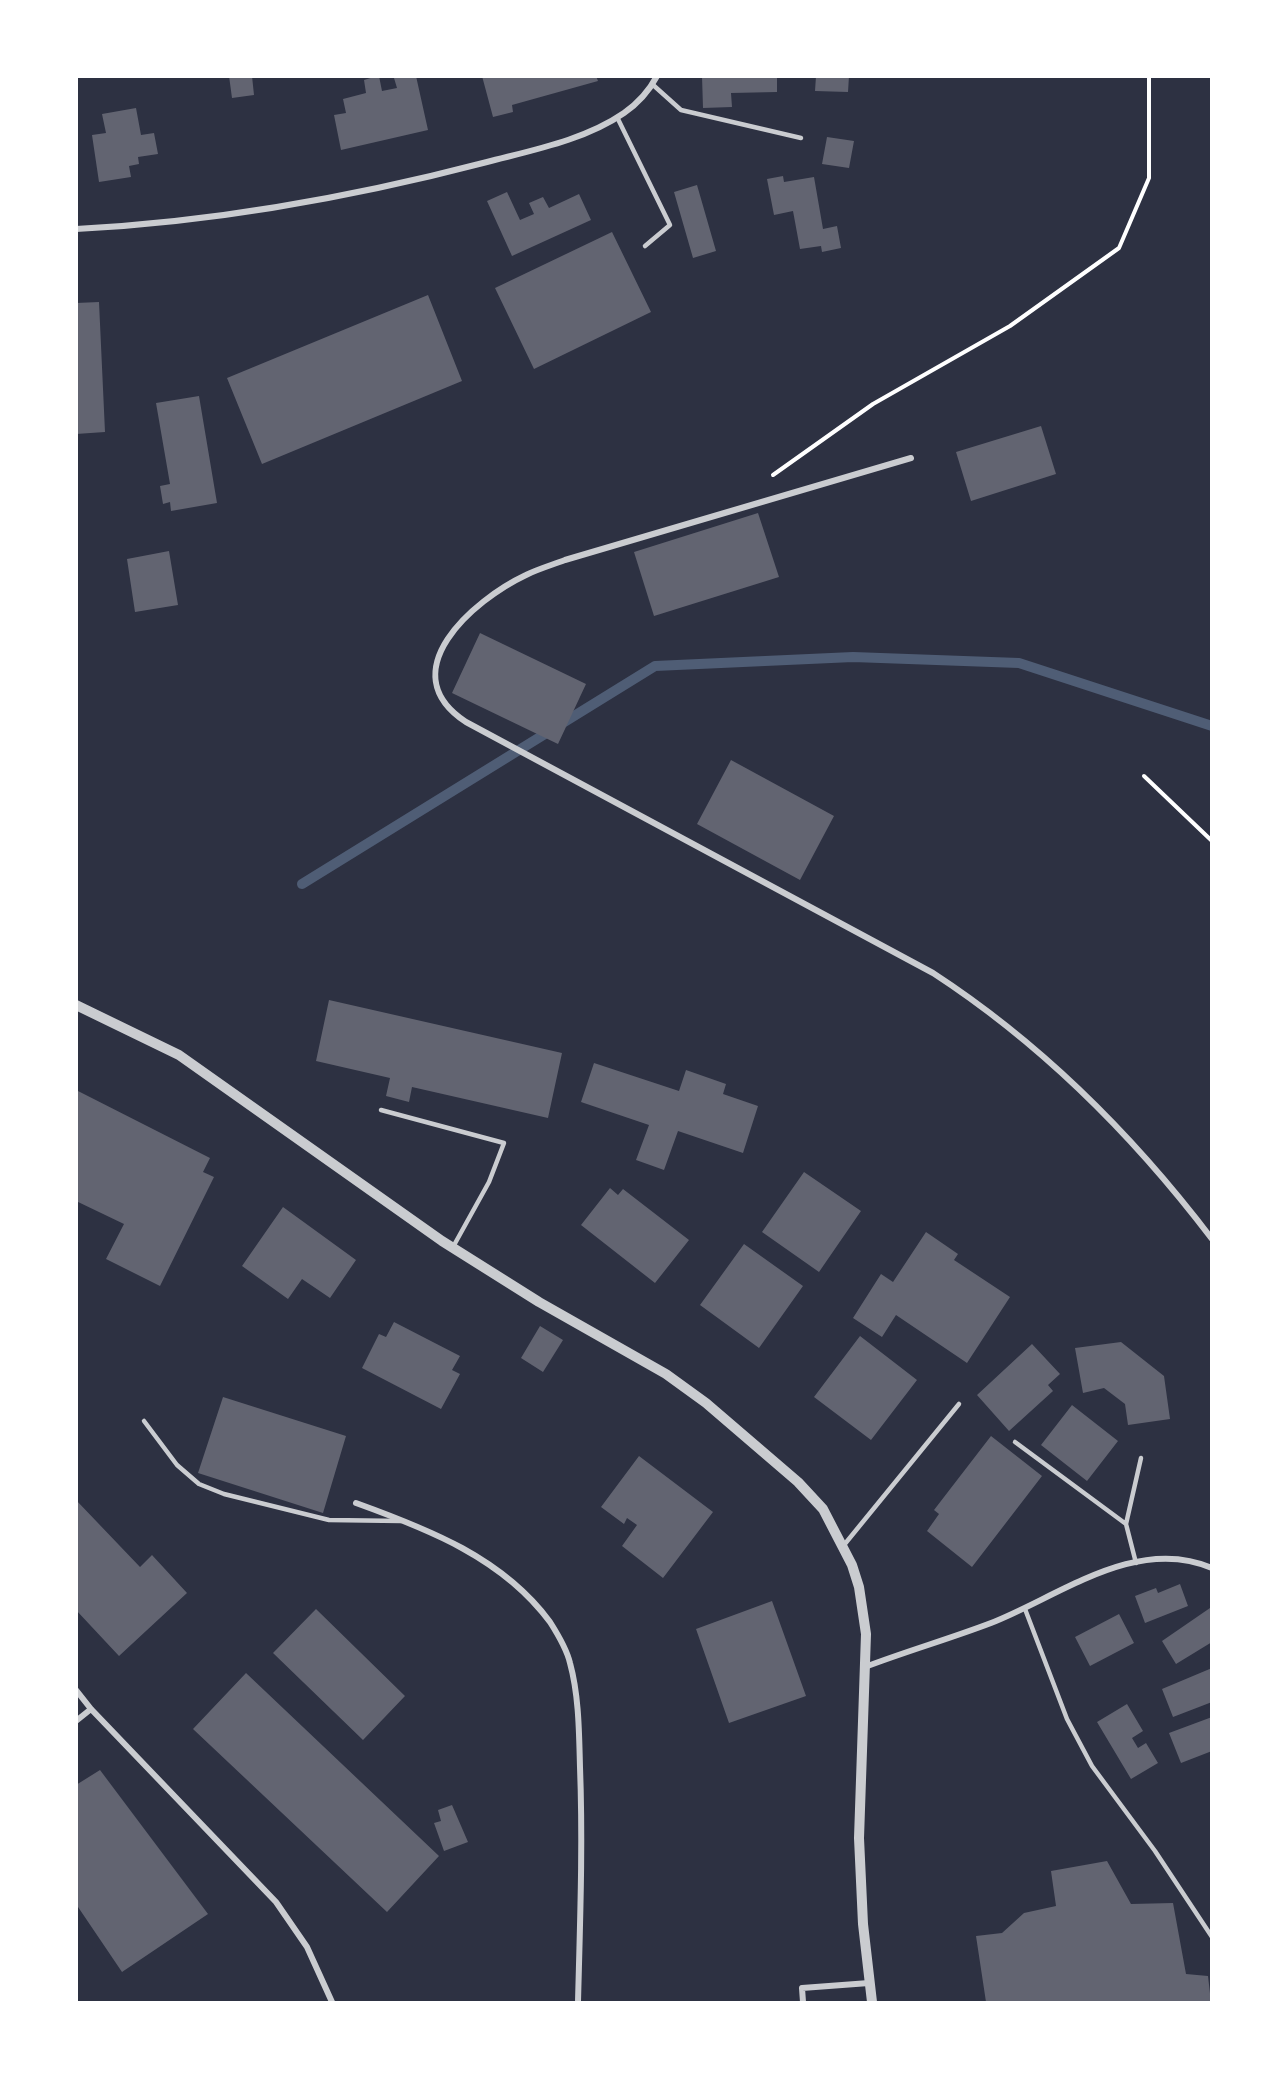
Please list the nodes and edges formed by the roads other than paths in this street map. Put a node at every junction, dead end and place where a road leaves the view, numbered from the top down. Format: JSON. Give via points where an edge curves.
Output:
{"nodes":[{"id":1,"x":657,"y":76,"type":"edge"},
{"id":2,"x":652,"y":84,"type":"junction"},
{"id":3,"x":617,"y":117,"type":"junction"},
{"id":4,"x":801,"y":138,"type":"dead end"},
{"id":5,"x":76,"y":229,"type":"edge"},
{"id":6,"x":645,"y":246,"type":"dead end"},
{"id":7,"x":911,"y":458,"type":"dead end"},
{"id":8,"x":76,"y":1005,"type":"edge"},
{"id":9,"x":381,"y":1110,"type":"dead end"},
{"id":10,"x":1212,"y":1239,"type":"edge"},
{"id":11,"x":452,"y":1248,"type":"junction"},
{"id":12,"x":959,"y":1404,"type":"dead end"},
{"id":13,"x":144,"y":1421,"type":"dead end"},
{"id":14,"x":1015,"y":1442,"type":"dead end"},
{"id":15,"x":1141,"y":1458,"type":"dead end"},
{"id":16,"x":356,"y":1503,"type":"dead end"},
{"id":17,"x":405,"y":1521,"type":"junction"},
{"id":18,"x":1126,"y":1524,"type":"junction"},
{"id":19,"x":844,"y":1545,"type":"junction"},
{"id":20,"x":1136,"y":1563,"type":"junction"},
{"id":21,"x":1212,"y":1568,"type":"edge"},
{"id":22,"x":1025,"y":1609,"type":"junction"},
{"id":23,"x":865,"y":1667,"type":"junction"},
{"id":24,"x":76,"y":1690,"type":"edge"},
{"id":25,"x":91,"y":1709,"type":"junction"},
{"id":26,"x":76,"y":1721,"type":"edge"},
{"id":27,"x":1212,"y":1937,"type":"edge"},
{"id":28,"x":869,"y":1983,"type":"junction"},
{"id":29,"x":332,"y":2002,"type":"edge"},
{"id":30,"x":578,"y":2002,"type":"edge"},
{"id":31,"x":803,"y":2002,"type":"edge"},
{"id":32,"x":872,"y":2002,"type":"edge"}],
"edges":[{"from":1,"to":2,"type":"street"},
{"from":2,"to":3,"type":"street"},
{"from":2,"to":4,"type":"lane","via":[[681,110]]},
{"from":3,"to":5,"type":"street","via":[[525,152],[373,189],[200,219]]},
{"from":3,"to":6,"type":"lane","via":[[669,225]]},
{"from":7,"to":10,"type":"street","via":[[565,560],[525,576],[485,603],[445,641],[434,667],[439,696],[465,722],[933,973],[974,1000],[1056,1065],[1095,1104]]},
{"from":8,"to":11,"type":"street","via":[[145,1036],[190,1062]]},
{"from":9,"to":11,"type":"lane","via":[[504,1143],[489,1182]]},
{"from":11,"to":19,"type":"street","via":[[642,1359],[697,1396],[811,1495],[824,1509]]},
{"from":12,"to":19,"type":"lane"},
{"from":13,"to":17,"type":"lane","via":[[177,1465],[199,1484],[224,1494],[329,1520]]},
{"from":14,"to":18,"type":"lane"},
{"from":15,"to":18,"type":"lane"},
{"from":16,"to":17,"type":"street"},
{"from":17,"to":30,"type":"street","via":[[469,1551],[500,1572],[550,1623],[570,1661],[576,1694],[582,1814]]},
{"from":18,"to":20,"type":"lane"},
{"from":19,"to":23,"type":"street","via":[[861,1598]]},
{"from":20,"to":21,"type":"street","via":[[1179,1560]]},
{"from":20,"to":22,"type":"street","via":[[1096,1574]]},
{"from":22,"to":23,"type":"street"},
{"from":22,"to":27,"type":"lane","via":[[1063,1710],[1092,1766]]},
{"from":23,"to":28,"type":"street","via":[[859,1838]]},
{"from":24,"to":25,"type":"street"},
{"from":25,"to":26,"type":"street"},
{"from":25,"to":29,"type":"street","via":[[276,1902],[307,1947]]},
{"from":28,"to":31,"type":"street","via":[[802,1988]]},
{"from":28,"to":32,"type":"street"}]}
